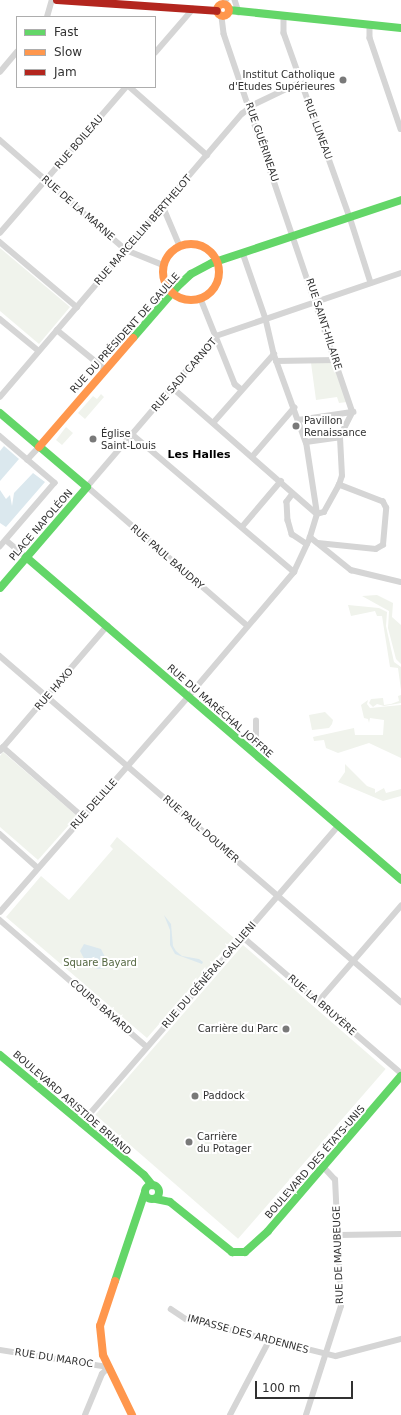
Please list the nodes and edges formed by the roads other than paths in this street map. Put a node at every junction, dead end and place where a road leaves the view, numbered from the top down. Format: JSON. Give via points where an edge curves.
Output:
{"nodes":[{"id":1,"x":52,"y":0,"type":"edge"},
{"id":2,"x":57,"y":0,"type":"edge"},
{"id":3,"x":235,"y":0,"type":"edge"},
{"id":4,"x":225,"y":2,"type":"edge"},
{"id":5,"x":192,"y":10,"type":"junction"},
{"id":6,"x":229,"y":10,"type":"junction"},
{"id":7,"x":239,"y":12,"type":"junction"},
{"id":8,"x":219,"y":14,"type":"junction"},
{"id":9,"x":47,"y":16,"type":"edge"},
{"id":10,"x":284,"y":17,"type":"junction"},
{"id":11,"x":370,"y":25,"type":"junction"},
{"id":12,"x":401,"y":28,"type":"edge"},
{"id":13,"x":156,"y":52,"type":"edge"},
{"id":14,"x":16,"y":53,"type":"edge"},
{"id":15,"x":0,"y":72,"type":"edge"},
{"id":16,"x":301,"y":82,"type":"junction"},
{"id":17,"x":125,"y":88,"type":"edge"},
{"id":18,"x":131,"y":88,"type":"edge"},
{"id":19,"x":249,"y":107,"type":"junction"},
{"id":20,"x":401,"y":129,"type":"edge"},
{"id":21,"x":0,"y":140,"type":"edge"},
{"id":22,"x":207,"y":155,"type":"junction"},
{"id":23,"x":46,"y":180,"type":"junction"},
{"id":24,"x":401,"y":200,"type":"edge"},
{"id":25,"x":163,"y":206,"type":"junction"},
{"id":26,"x":350,"y":217,"type":"junction"},
{"id":27,"x":0,"y":233,"type":"edge"},
{"id":28,"x":295,"y":236,"type":"junction"},
{"id":29,"x":0,"y":242,"type":"edge"},
{"id":30,"x":180,"y":246,"type":"junction"},
{"id":31,"x":126,"y":250,"type":"junction"},
{"id":32,"x":243,"y":253,"type":"junction"},
{"id":33,"x":218,"y":262,"type":"junction"},
{"id":34,"x":163,"y":265,"type":"junction"},
{"id":35,"x":401,"y":273,"type":"edge"},
{"id":36,"x":370,"y":283,"type":"junction"},
{"id":37,"x":172,"y":293,"type":"junction"},
{"id":38,"x":201,"y":299,"type":"junction"},
{"id":39,"x":317,"y":302,"type":"junction"},
{"id":40,"x":77,"y":307,"type":"junction"},
{"id":41,"x":0,"y":319,"type":"edge"},
{"id":42,"x":266,"y":319,"type":"junction"},
{"id":43,"x":57,"y":330,"type":"junction"},
{"id":44,"x":216,"y":336,"type":"junction"},
{"id":45,"x":39,"y":351,"type":"junction"},
{"id":46,"x":274,"y":354,"type":"junction"},
{"id":47,"x":336,"y":360,"type":"junction"},
{"id":48,"x":276,"y":361,"type":"junction"},
{"id":49,"x":105,"y":369,"type":"junction"},
{"id":50,"x":173,"y":388,"type":"junction"},
{"id":51,"x":241,"y":389,"type":"junction"},
{"id":52,"x":0,"y":397,"type":"edge"},
{"id":53,"x":294,"y":408,"type":"junction"},
{"id":54,"x":353,"y":412,"type":"junction"},
{"id":55,"x":0,"y":413,"type":"edge"},
{"id":56,"x":298,"y":420,"type":"junction"},
{"id":57,"x":213,"y":423,"type":"junction"},
{"id":58,"x":132,"y":434,"type":"junction"},
{"id":59,"x":0,"y":436,"type":"edge"},
{"id":60,"x":340,"y":437,"type":"junction"},
{"id":61,"x":306,"y":442,"type":"junction"},
{"id":62,"x":39,"y":447,"type":"junction"},
{"id":63,"x":252,"y":457,"type":"junction"},
{"id":64,"x":27,"y":460,"type":"junction"},
{"id":65,"x":281,"y":481,"type":"junction"},
{"id":66,"x":339,"y":485,"type":"junction"},
{"id":67,"x":87,"y":487,"type":"junction"},
{"id":68,"x":293,"y":494,"type":"junction"},
{"id":69,"x":317,"y":514,"type":"junction"},
{"id":70,"x":242,"y":527,"type":"junction"},
{"id":71,"x":310,"y":536,"type":"junction"},
{"id":72,"x":6,"y":540,"type":"junction"},
{"id":73,"x":318,"y":543,"type":"junction"},
{"id":74,"x":307,"y":544,"type":"junction"},
{"id":75,"x":336,"y":544,"type":"junction"},
{"id":76,"x":0,"y":547,"type":"edge"},
{"id":77,"x":330,"y":553,"type":"junction"},
{"id":78,"x":26,"y":557,"type":"junction"},
{"id":79,"x":294,"y":572,"type":"junction"},
{"id":80,"x":401,"y":582,"type":"edge"},
{"id":81,"x":0,"y":588,"type":"edge"},
{"id":82,"x":107,"y":626,"type":"junction"},
{"id":83,"x":247,"y":626,"type":"junction"},
{"id":84,"x":0,"y":656,"type":"edge"},
{"id":85,"x":47,"y":697,"type":"junction"},
{"id":86,"x":188,"y":697,"type":"junction"},
{"id":87,"x":256,"y":721,"type":"dead end"},
{"id":88,"x":2,"y":749,"type":"edge"},
{"id":89,"x":250,"y":750,"type":"junction"},
{"id":90,"x":128,"y":766,"type":"junction"},
{"id":91,"x":83,"y":817,"type":"junction"},
{"id":92,"x":338,"y":826,"type":"junction"},
{"id":93,"x":0,"y":834,"type":"edge"},
{"id":94,"x":38,"y":868,"type":"junction"},
{"id":95,"x":401,"y":880,"type":"edge"},
{"id":96,"x":278,"y":896,"type":"junction"},
{"id":97,"x":401,"y":906,"type":"edge"},
{"id":98,"x":0,"y":912,"type":"edge"},
{"id":99,"x":0,"y":920,"type":"edge"},
{"id":100,"x":243,"y":937,"type":"junction"},
{"id":101,"x":354,"y":961,"type":"junction"},
{"id":102,"x":318,"y":1002,"type":"junction"},
{"id":103,"x":401,"y":1002,"type":"edge"},
{"id":104,"x":147,"y":1047,"type":"junction"},
{"id":105,"x":0,"y":1055,"type":"edge"},
{"id":106,"x":401,"y":1074,"type":"edge"},
{"id":107,"x":81,"y":1124,"type":"junction"},
{"id":108,"x":323,"y":1168,"type":"junction"},
{"id":109,"x":150,"y":1189,"type":"junction"},
{"id":110,"x":154,"y":1199,"type":"junction"},
{"id":111,"x":184,"y":1212,"type":"junction"},
{"id":112,"x":134,"y":1228,"type":"junction"},
{"id":113,"x":401,"y":1234,"type":"edge"},
{"id":114,"x":339,"y":1235,"type":"junction"},
{"id":115,"x":239,"y":1254,"type":"joint"},
{"id":116,"x":171,"y":1310,"type":"dead end"},
{"id":117,"x":401,"y":1339,"type":"edge"},
{"id":118,"x":269,"y":1341,"type":"junction"},
{"id":119,"x":0,"y":1350,"type":"edge"},
{"id":120,"x":326,"y":1354,"type":"junction"},
{"id":121,"x":109,"y":1367,"type":"junction"},
{"id":122,"x":85,"y":1415,"type":"edge"},
{"id":123,"x":132,"y":1415,"type":"edge"},
{"id":124,"x":230,"y":1415,"type":"edge"},
{"id":125,"x":306,"y":1415,"type":"edge"}],
"edges":[{"from":1,"to":9,"type":"street"},
{"from":2,"to":5,"type":"street"},
{"from":3,"to":7,"type":"street"},
{"from":4,"to":6,"type":"street"},
{"from":4,"to":8,"type":"street","via":[[219,6]]},
{"from":5,"to":8,"type":"street"},
{"from":5,"to":13,"type":"street"},
{"from":6,"to":7,"type":"street"},
{"from":6,"to":8,"type":"street","via":[[226,16]]},
{"from":7,"to":10,"type":"street"},
{"from":8,"to":19,"type":"street","name":"RUE GUÉRINEAU"},
{"from":10,"to":11,"type":"street"},
{"from":10,"to":16,"type":"street","name":"RUE LUNEAU","via":[[283,31]]},
{"from":11,"to":12,"type":"street"},
{"from":11,"to":20,"type":"street","via":[[370,38]]},
{"from":14,"to":15,"type":"street"},
{"from":16,"to":19,"type":"street","name":"RUE MARCELLIN BERTHELOT"},
{"from":16,"to":26,"type":"street","name":"RUE LUNEAU"},
{"from":17,"to":23,"type":"street","name":"RUE BOILEAU"},
{"from":18,"to":22,"type":"street"},
{"from":19,"to":22,"type":"street","name":"RUE MARCELLIN BERTHELOT"},
{"from":19,"to":28,"type":"street","name":"RUE GUÉRINEAU"},
{"from":21,"to":23,"type":"street","name":"RUE DE LA MARNE"},
{"from":22,"to":25,"type":"street","name":"RUE MARCELLIN BERTHELOT"},
{"from":23,"to":27,"type":"street","name":"RUE BOILEAU"},
{"from":23,"to":31,"type":"street","name":"RUE DE LA MARNE"},
{"from":24,"to":26,"type":"street","name":"RUE DU PRÉSIDENT DE GAULLE"},
{"from":25,"to":30,"type":"street"},
{"from":25,"to":31,"type":"street","name":"RUE MARCELLIN BERTHELOT"},
{"from":26,"to":28,"type":"street","name":"RUE DU PRÉSIDENT DE GAULLE"},
{"from":26,"to":36,"type":"street","name":"RUE LUNEAU"},
{"from":28,"to":32,"type":"street","name":"RUE DU PRÉSIDENT DE GAULLE"},
{"from":28,"to":39,"type":"street","name":"RUE SAINT-HILAIRE"},
{"from":29,"to":40,"type":"street"},
{"from":30,"to":33,"type":"street","via":[[199,245],[210,251]]},
{"from":30,"to":34,"type":"street","via":[[170,253]]},
{"from":31,"to":34,"type":"street","name":"RUE DE LA MARNE"},
{"from":31,"to":40,"type":"street","name":"RUE MARCELLIN BERTHELOT"},
{"from":32,"to":33,"type":"street","name":"RUE DU PRÉSIDENT DE GAULLE"},
{"from":32,"to":42,"type":"street"},
{"from":33,"to":37,"type":"street","name":"RUE DU PRÉSIDENT DE GAULLE","via":[[191,274]]},
{"from":33,"to":38,"type":"street","via":[[216,286]]},
{"from":34,"to":37,"type":"street","via":[[164,280]]},
{"from":35,"to":36,"type":"street","name":"RUE SADI CARNOT"},
{"from":36,"to":39,"type":"street","name":"RUE SADI CARNOT"},
{"from":37,"to":38,"type":"street","via":[[186,300]]},
{"from":37,"to":49,"type":"street","name":"RUE DU PRÉSIDENT DE GAULLE"},
{"from":38,"to":44,"type":"street"},
{"from":39,"to":42,"type":"street","name":"RUE SADI CARNOT"},
{"from":39,"to":47,"type":"street","name":"RUE SAINT-HILAIRE"},
{"from":40,"to":43,"type":"street","name":"RUE MARCELLIN BERTHELOT"},
{"from":41,"to":45,"type":"street"},
{"from":42,"to":44,"type":"street","name":"RUE SADI CARNOT"},
{"from":42,"to":46,"type":"street"},
{"from":43,"to":45,"type":"street","name":"RUE MARCELLIN BERTHELOT"},
{"from":43,"to":49,"type":"street"},
{"from":44,"to":50,"type":"street","name":"RUE SADI CARNOT"},
{"from":44,"to":51,"type":"street","via":[[235,384]]},
{"from":45,"to":52,"type":"street","name":"RUE MARCELLIN BERTHELOT"},
{"from":46,"to":48,"type":"street"},
{"from":46,"to":51,"type":"street"},
{"from":47,"to":48,"type":"street"},
{"from":47,"to":54,"type":"street","name":"RUE SAINT-HILAIRE"},
{"from":48,"to":53,"type":"street"},
{"from":49,"to":62,"type":"street","name":"RUE DU PRÉSIDENT DE GAULLE"},
{"from":50,"to":57,"type":"street"},
{"from":50,"to":58,"type":"street","name":"RUE SADI CARNOT"},
{"from":51,"to":57,"type":"street"},
{"from":53,"to":56,"type":"street"},
{"from":53,"to":63,"type":"street"},
{"from":54,"to":56,"type":"street"},
{"from":54,"to":60,"type":"street"},
{"from":55,"to":62,"type":"street","name":"PLACE NAPOLÉON"},
{"from":56,"to":61,"type":"street"},
{"from":57,"to":63,"type":"street"},
{"from":58,"to":67,"type":"street","name":"RUE SADI CARNOT"},
{"from":58,"to":70,"type":"street"},
{"from":59,"to":64,"type":"street","name":"PLACE NAPOLÉON"},
{"from":60,"to":61,"type":"street"},
{"from":60,"to":66,"type":"street","via":[[342,476]]},
{"from":61,"to":69,"type":"street"},
{"from":62,"to":64,"type":"street"},
{"from":62,"to":67,"type":"street","name":"PLACE NAPOLÉON"},
{"from":63,"to":65,"type":"street"},
{"from":64,"to":72,"type":"street","name":"PLACE NAPOLÉON","via":[[55,483]]},
{"from":65,"to":68,"type":"street"},
{"from":65,"to":70,"type":"street"},
{"from":66,"to":69,"type":"street","via":[[324,512]]},
{"from":66,"to":75,"type":"street","via":[[380,500],[386,508],[384,541],[381,547],[376,549]]},
{"from":67,"to":78,"type":"street","name":"PLACE NAPOLÉON"},
{"from":67,"to":83,"type":"street","name":"RUE PAUL BAUDRY"},
{"from":68,"to":69,"type":"street"},
{"from":68,"to":74,"type":"street","via":[[288,502],[292,534]]},
{"from":69,"to":71,"type":"street","name":"RUE DELILLE"},
{"from":70,"to":79,"type":"street"},
{"from":71,"to":73,"type":"street"},
{"from":71,"to":74,"type":"street","name":"RUE DELILLE"},
{"from":72,"to":76,"type":"street","name":"PLACE NAPOLÉON"},
{"from":72,"to":78,"type":"street"},
{"from":73,"to":75,"type":"street"},
{"from":73,"to":77,"type":"street"},
{"from":74,"to":79,"type":"street","name":"RUE DELILLE"},
{"from":75,"to":77,"type":"street"},
{"from":77,"to":80,"type":"street","via":[[350,570]]},
{"from":78,"to":81,"type":"street","name":"PLACE NAPOLÉON"},
{"from":78,"to":82,"type":"street","name":"RUE DU MARÉCHAL JOFFRE"},
{"from":79,"to":83,"type":"street","name":"RUE DELILLE"},
{"from":82,"to":85,"type":"street","name":"RUE HAXO"},
{"from":82,"to":86,"type":"street","name":"RUE DU MARÉCHAL JOFFRE"},
{"from":83,"to":86,"type":"street","name":"RUE DELILLE"},
{"from":84,"to":85,"type":"street","name":"RUE PAUL DOUMER"},
{"from":85,"to":88,"type":"street","name":"RUE HAXO"},
{"from":85,"to":90,"type":"street","name":"RUE PAUL DOUMER"},
{"from":86,"to":89,"type":"street","name":"RUE DU MARÉCHAL JOFFRE"},
{"from":86,"to":90,"type":"street","name":"RUE DELILLE"},
{"from":87,"to":89,"type":"street","via":[[256,742]]},
{"from":88,"to":91,"type":"street"},
{"from":89,"to":92,"type":"street","name":"RUE DU MARÉCHAL JOFFRE"},
{"from":90,"to":91,"type":"street","name":"RUE DELILLE"},
{"from":90,"to":96,"type":"street","name":"RUE PAUL DOUMER"},
{"from":91,"to":94,"type":"street","name":"RUE DELILLE"},
{"from":92,"to":95,"type":"street","name":"RUE DU MARÉCHAL JOFFRE"},
{"from":92,"to":96,"type":"street","name":"RUE DU GÉNÉRAL GALLIENI"},
{"from":93,"to":94,"type":"street"},
{"from":94,"to":98,"type":"street","name":"RUE DELILLE"},
{"from":96,"to":100,"type":"street","name":"RUE DU GÉNÉRAL GALLIENI"},
{"from":96,"to":101,"type":"street","name":"RUE PAUL DOUMER"},
{"from":97,"to":101,"type":"street"},
{"from":99,"to":104,"type":"street","name":"COURS BAYARD"},
{"from":100,"to":102,"type":"street","name":"RUE LA BRUYÈRE"},
{"from":100,"to":104,"type":"street","name":"RUE DU GÉNÉRAL GALLIENI"},
{"from":101,"to":102,"type":"street"},
{"from":101,"to":103,"type":"street","name":"RUE PAUL DOUMER"},
{"from":102,"to":106,"type":"street","name":"RUE LA BRUYÈRE"},
{"from":104,"to":107,"type":"street","name":"RUE DU GÉNÉRAL GALLIENI"},
{"from":105,"to":107,"type":"street","name":"BOULEVARD ARISTIDE BRIAND"},
{"from":106,"to":108,"type":"street","name":"BOULEVARD DES ÉTATS-UNIS"},
{"from":107,"to":109,"type":"street","name":"BOULEVARD ARISTIDE BRIAND","via":[[130,1166]]},
{"from":108,"to":114,"type":"street","name":"RUE DE MAUBEUGE","via":[[335,1180]]},
{"from":108,"to":115,"type":"street","name":"BOULEVARD DES ÉTATS-UNIS","via":[[253,1248]]},
{"from":109,"to":110,"type":"street"},
{"from":109,"to":110,"type":"street","name":"BOULEVARD ARISTIDE BRIAND","via":[[148,1198]]},
{"from":109,"to":111,"type":"street","name":"BOULEVARD ARISTIDE BRIAND"},
{"from":109,"to":112,"type":"street"},
{"from":110,"to":111,"type":"street","name":"BOULEVARD ARISTIDE BRIAND","via":[[170,1202]]},
{"from":110,"to":112,"type":"street"},
{"from":111,"to":115,"type":"street","name":"BOULEVARD ARISTIDE BRIAND","via":[[232,1252]]},
{"from":112,"to":121,"type":"street","via":[[108,1295],[100,1326],[103,1354]]},
{"from":113,"to":114,"type":"street"},
{"from":114,"to":120,"type":"street","name":"RUE DE MAUBEUGE","via":[[341,1306]]},
{"from":116,"to":118,"type":"street","name":"IMPASSE DES ARDENNES","via":[[186,1319]]},
{"from":117,"to":120,"type":"street","name":"IMPASSE DES ARDENNES","via":[[336,1356]]},
{"from":118,"to":120,"type":"street","name":"IMPASSE DES ARDENNES"},
{"from":118,"to":124,"type":"street"},
{"from":119,"to":121,"type":"street","name":"RUE DU MAROC"},
{"from":120,"to":125,"type":"street","name":"RUE DE MAUBEUGE"},
{"from":121,"to":122,"type":"street","via":[[102,1374]]},
{"from":121,"to":123,"type":"street"}]}
